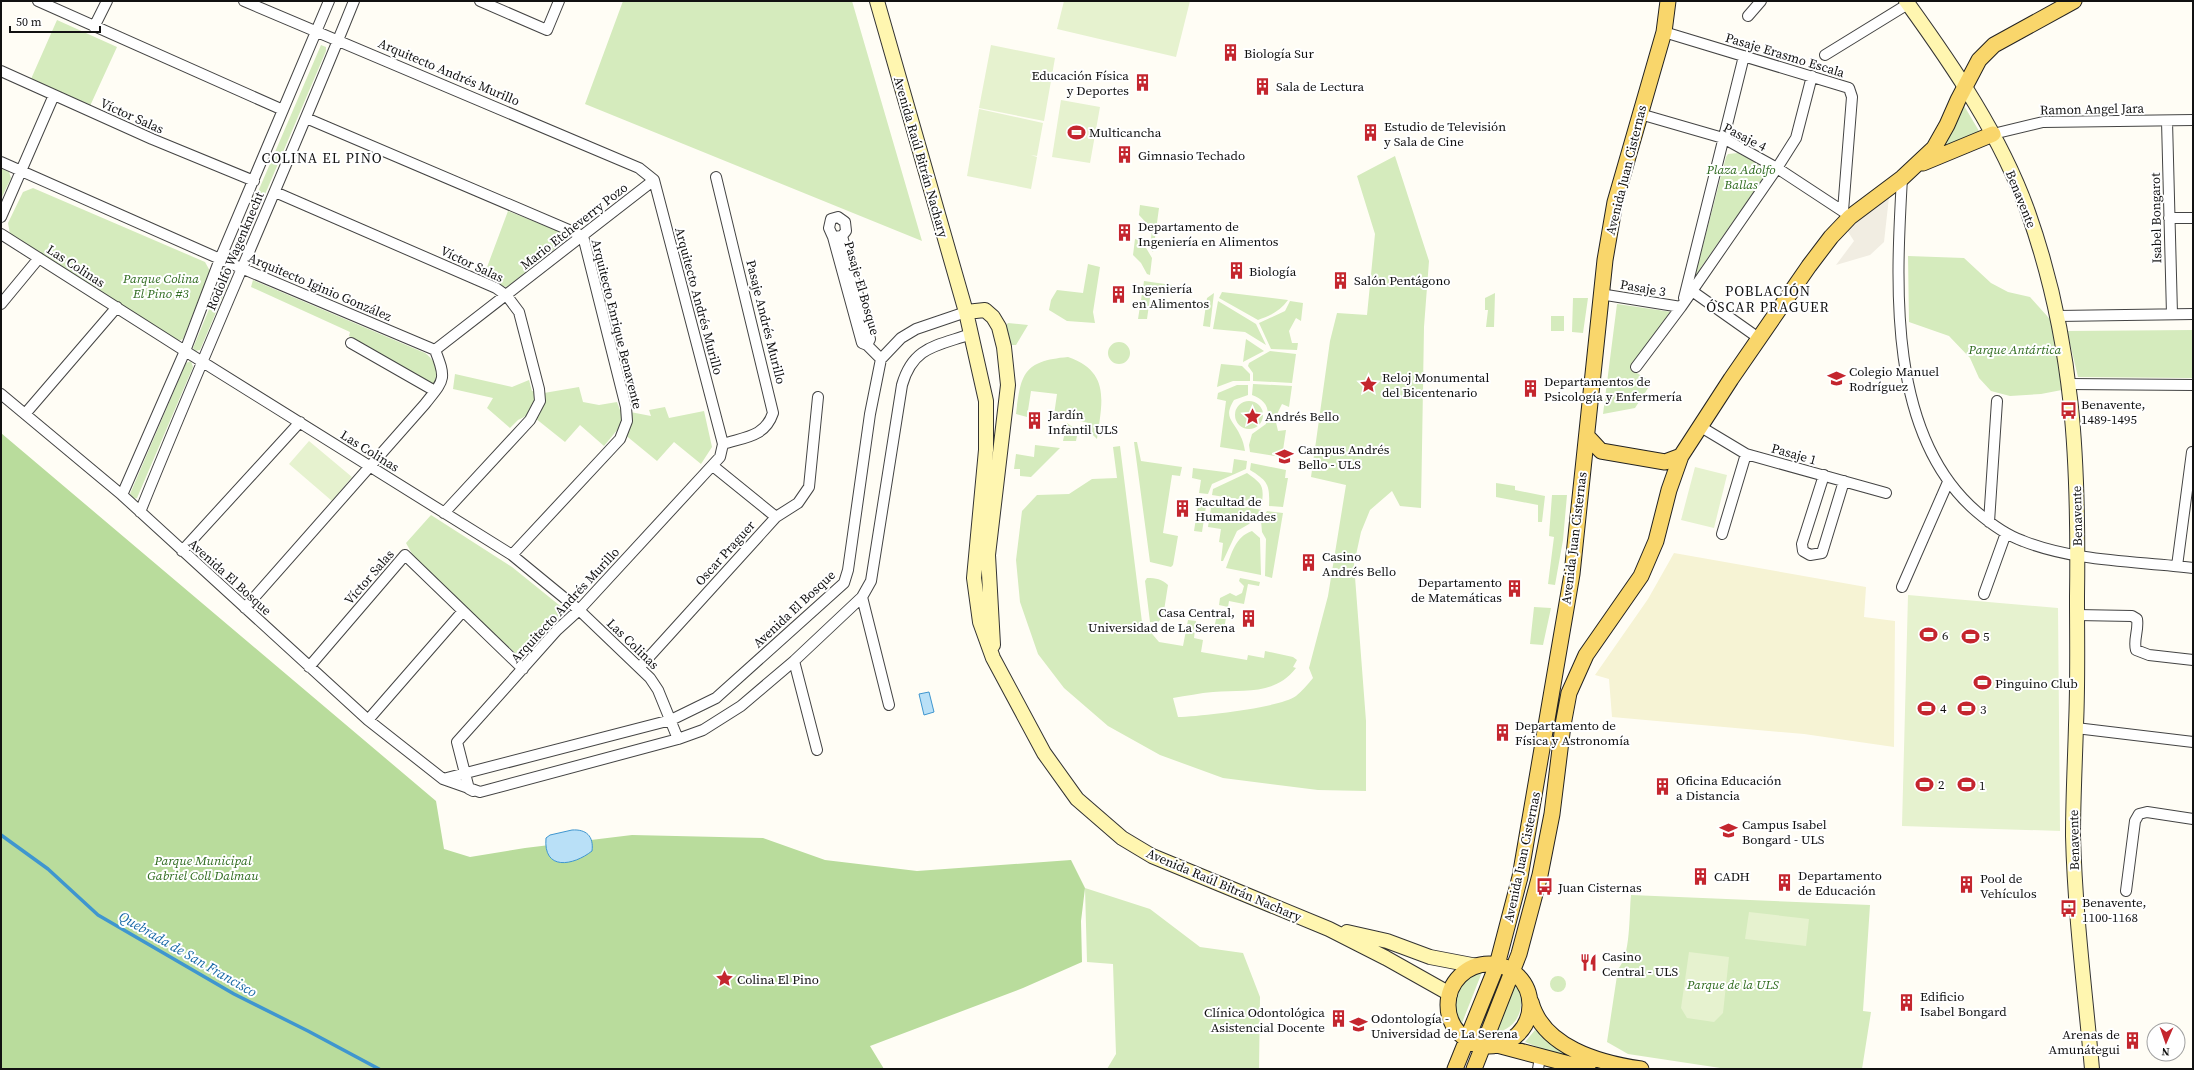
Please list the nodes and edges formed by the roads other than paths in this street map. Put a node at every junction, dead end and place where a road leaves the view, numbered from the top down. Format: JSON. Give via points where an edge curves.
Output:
{"nodes":[{"id":1,"x":38,"y":1,"type":"edge"},
{"id":2,"x":107,"y":1,"type":"edge"},
{"id":3,"x":244,"y":1,"type":"edge"},
{"id":4,"x":329,"y":1,"type":"edge"},
{"id":5,"x":354,"y":1,"type":"edge"},
{"id":6,"x":480,"y":1,"type":"edge"},
{"id":7,"x":559,"y":1,"type":"edge"},
{"id":8,"x":876,"y":1,"type":"edge"},
{"id":9,"x":1668,"y":1,"type":"edge"},
{"id":10,"x":1761,"y":1,"type":"edge"},
{"id":11,"x":2074,"y":1,"type":"edge"},
{"id":12,"x":1907,"y":3,"type":"edge"},
{"id":13,"x":1748,"y":16,"type":"dead end"},
{"id":14,"x":94,"y":27,"type":"junction"},
{"id":15,"x":316,"y":31,"type":"junction"},
{"id":16,"x":1664,"y":32,"type":"junction"},
{"id":17,"x":338,"y":39,"type":"junction"},
{"id":18,"x":1825,"y":55,"type":"dead end"},
{"id":19,"x":1744,"y":56,"type":"junction"},
{"id":20,"x":1,"y":71,"type":"edge"},
{"id":21,"x":1812,"y":76,"type":"junction"},
{"id":22,"x":1965,"y":87,"type":"junction"},
{"id":23,"x":54,"y":95,"type":"junction"},
{"id":24,"x":283,"y":110,"type":"junction"},
{"id":25,"x":1640,"y":114,"type":"junction"},
{"id":26,"x":306,"y":118,"type":"junction"},
{"id":27,"x":2193,"y":120,"type":"edge"},
{"id":28,"x":2167,"y":121,"type":"junction"},
{"id":29,"x":1993,"y":134,"type":"junction"},
{"id":30,"x":1723,"y":138,"type":"junction"},
{"id":31,"x":1,"y":162,"type":"edge"},
{"id":32,"x":1914,"y":167,"type":"junction"},
{"id":33,"x":1777,"y":168,"type":"junction"},
{"id":34,"x":22,"y":172,"type":"junction"},
{"id":35,"x":716,"y":177,"type":"dead end"},
{"id":36,"x":1902,"y":178,"type":"junction"},
{"id":37,"x":654,"y":180,"type":"junction"},
{"id":38,"x":254,"y":181,"type":"junction"},
{"id":39,"x":275,"y":192,"type":"junction"},
{"id":40,"x":1847,"y":214,"type":"junction"},
{"id":41,"x":1,"y":217,"type":"edge"},
{"id":42,"x":2169,"y":218,"type":"junction"},
{"id":43,"x":2193,"y":218,"type":"edge"},
{"id":44,"x":1,"y":234,"type":"edge"},
{"id":45,"x":583,"y":236,"type":"junction"},
{"id":46,"x":838,"y":236,"type":"dead end"},
{"id":47,"x":39,"y":258,"type":"junction"},
{"id":48,"x":220,"y":259,"type":"junction"},
{"id":49,"x":243,"y":269,"type":"junction"},
{"id":50,"x":1689,"y":290,"type":"junction"},
{"id":51,"x":1600,"y":294,"type":"junction"},
{"id":52,"x":507,"y":296,"type":"junction"},
{"id":53,"x":1,"y":304,"type":"edge"},
{"id":54,"x":117,"y":307,"type":"junction"},
{"id":55,"x":1681,"y":307,"type":"junction"},
{"id":56,"x":966,"y":312,"type":"junction"},
{"id":57,"x":2172,"y":314,"type":"junction"},
{"id":58,"x":2193,"y":314,"type":"edge"},
{"id":59,"x":2058,"y":316,"type":"junction"},
{"id":60,"x":971,"y":334,"type":"junction"},
{"id":61,"x":1760,"y":339,"type":"junction"},
{"id":62,"x":351,"y":343,"type":"dead end"},
{"id":63,"x":434,"y":350,"type":"junction"},
{"id":64,"x":186,"y":351,"type":"junction"},
{"id":65,"x":881,"y":359,"type":"junction"},
{"id":66,"x":201,"y":361,"type":"junction"},
{"id":67,"x":1636,"y":367,"type":"dead end"},
{"id":68,"x":2070,"y":384,"type":"junction"},
{"id":69,"x":2193,"y":385,"type":"edge"},
{"id":70,"x":435,"y":391,"type":"junction"},
{"id":71,"x":1,"y":394,"type":"edge"},
{"id":72,"x":818,"y":397,"type":"dead end"},
{"id":73,"x":1997,"y":401,"type":"dead end"},
{"id":74,"x":25,"y":414,"type":"junction"},
{"id":75,"x":300,"y":422,"type":"junction"},
{"id":76,"x":1701,"y":427,"type":"junction"},
{"id":77,"x":1587,"y":436,"type":"junction"},
{"id":78,"x":723,"y":444,"type":"junction"},
{"id":79,"x":2192,"y":452,"type":"dead end"},
{"id":80,"x":1746,"y":454,"type":"junction"},
{"id":81,"x":1681,"y":456,"type":"junction"},
{"id":82,"x":370,"y":466,"type":"junction"},
{"id":83,"x":713,"y":466,"type":"junction"},
{"id":84,"x":1582,"y":469,"type":"junction"},
{"id":85,"x":1824,"y":476,"type":"junction"},
{"id":86,"x":1844,"y":481,"type":"junction"},
{"id":87,"x":1948,"y":482,"type":"junction"},
{"id":88,"x":1669,"y":490,"type":"junction"},
{"id":89,"x":1886,"y":493,"type":"dead end"},
{"id":90,"x":122,"y":495,"type":"junction"},
{"id":91,"x":140,"y":512,"type":"junction"},
{"id":92,"x":444,"y":513,"type":"junction"},
{"id":93,"x":776,"y":516,"type":"junction"},
{"id":94,"x":1989,"y":522,"type":"junction"},
{"id":95,"x":1722,"y":534,"type":"dead end"},
{"id":96,"x":2006,"y":534,"type":"junction"},
{"id":97,"x":182,"y":551,"type":"junction"},
{"id":98,"x":512,"y":555,"type":"junction"},
{"id":99,"x":2078,"y":555,"type":"junction"},
{"id":100,"x":2177,"y":566,"type":"junction"},
{"id":101,"x":2193,"y":568,"type":"edge"},
{"id":102,"x":1902,"y":588,"type":"dead end"},
{"id":103,"x":1984,"y":594,"type":"dead end"},
{"id":104,"x":862,"y":597,"type":"junction"},
{"id":105,"x":245,"y":608,"type":"junction"},
{"id":106,"x":579,"y":610,"type":"junction"},
{"id":107,"x":463,"y":612,"type":"junction"},
{"id":108,"x":2077,"y":615,"type":"junction"},
{"id":109,"x":993,"y":658,"type":"junction"},
{"id":110,"x":2193,"y":660,"type":"edge"},
{"id":111,"x":794,"y":661,"type":"junction"},
{"id":112,"x":309,"y":667,"type":"junction"},
{"id":113,"x":640,"y":667,"type":"junction"},
{"id":114,"x":523,"y":669,"type":"junction"},
{"id":115,"x":889,"y":705,"type":"dead end"},
{"id":116,"x":368,"y":720,"type":"junction"},
{"id":117,"x":671,"y":720,"type":"junction"},
{"id":118,"x":2076,"y":728,"type":"junction"},
{"id":119,"x":678,"y":739,"type":"junction"},
{"id":120,"x":2193,"y":742,"type":"edge"},
{"id":121,"x":817,"y":750,"type":"dead end"},
{"id":122,"x":465,"y":772,"type":"junction"},
{"id":123,"x":442,"y":779,"type":"junction"},
{"id":124,"x":473,"y":791,"type":"junction"},
{"id":125,"x":2193,"y":819,"type":"edge"},
{"id":126,"x":2126,"y":891,"type":"dead end"},
{"id":127,"x":1329,"y":929,"type":"junction"},
{"id":128,"x":1497,"y":965,"type":"junction"},
{"id":129,"x":1477,"y":966,"type":"junction"},
{"id":130,"x":1512,"y":971,"type":"junction"},
{"id":131,"x":1450,"y":994,"type":"junction"},
{"id":132,"x":1530,"y":999,"type":"junction"},
{"id":133,"x":1467,"y":1038,"type":"junction"},
{"id":134,"x":1490,"y":1045,"type":"junction"},
{"id":135,"x":1539,"y":1063,"type":"edge"},
{"id":136,"x":1455,"y":1069,"type":"edge"},
{"id":137,"x":1474,"y":1069,"type":"edge"},
{"id":138,"x":1588,"y":1069,"type":"edge"},
{"id":139,"x":1641,"y":1069,"type":"edge"},
{"id":140,"x":2092,"y":1069,"type":"edge"}],
"edges":[{"from":1,"to":14,"type":"street"},
{"from":2,"to":14,"type":"street"},
{"from":3,"to":15,"type":"street","name":"Arquitecto Andrés Murillo"},
{"from":4,"to":15,"type":"street","name":"Rodolfo Wagenknecht"},
{"from":5,"to":17,"type":"street","name":"Rodolfo Wagenknecht"},
{"from":6,"to":7,"type":"street","via":[[547,30]]},
{"from":8,"to":56,"type":"main road","name":"Avenida Raúl Bitrán Nachary"},
{"from":9,"to":16,"type":"main road","name":"Avenida Juan Cisternas"},
{"from":10,"to":13,"type":"street"},
{"from":11,"to":22,"type":"main road","name":"Avenida Juan Cisternas","via":[[1994,45],[1979,60]]},
{"from":12,"to":18,"type":"street"},
{"from":12,"to":22,"type":"main road","name":"Benavente"},
{"from":14,"to":24,"type":"street"},
{"from":15,"to":17,"type":"street","name":"Arquitecto Andrés Murillo"},
{"from":15,"to":24,"type":"street","name":"Rodolfo Wagenknecht"},
{"from":16,"to":19,"type":"street","name":"Pasaje Erasmo Escala"},
{"from":16,"to":25,"type":"main road","name":"Avenida Juan Cisternas"},
{"from":17,"to":26,"type":"street","name":"Rodolfo Wagenknecht"},
{"from":17,"to":37,"type":"street","name":"Arquitecto Andrés Murillo","via":[[640,168]]},
{"from":19,"to":21,"type":"street","name":"Pasaje Erasmo Escala"},
{"from":19,"to":30,"type":"street"},
{"from":20,"to":23,"type":"street","name":"Víctor Salas"},
{"from":21,"to":33,"type":"street","via":[[1796,138]]},
{"from":21,"to":40,"type":"street","name":"Pasaje Erasmo Escala","via":[[1849,88],[1852,92]]},
{"from":22,"to":29,"type":"main road","name":"Benavente"},
{"from":22,"to":32,"type":"main road","name":"Avenida Juan Cisternas","via":[[1934,148]]},
{"from":23,"to":34,"type":"street"},
{"from":23,"to":38,"type":"street","name":"Víctor Salas"},
{"from":24,"to":38,"type":"street","name":"Rodolfo Wagenknecht"},
{"from":25,"to":30,"type":"street","name":"Pasaje 4"},
{"from":25,"to":51,"type":"main road","name":"Avenida Juan Cisternas","via":[[1615,202]]},
{"from":26,"to":39,"type":"street","name":"Rodolfo Wagenknecht"},
{"from":26,"to":45,"type":"street","name":"Arquitecto Enrique Benavente"},
{"from":27,"to":28,"type":"street","name":"Ramon Angel Jara"},
{"from":28,"to":29,"type":"street","name":"Ramon Angel Jara","via":[[2048,122]]},
{"from":28,"to":42,"type":"street","name":"Isabel Bongarot"},
{"from":29,"to":32,"type":"main road"},
{"from":29,"to":59,"type":"main road","name":"Benavente","via":[[2027,210]]},
{"from":30,"to":33,"type":"street","name":"Pasaje 4"},
{"from":30,"to":50,"type":"street"},
{"from":31,"to":34,"type":"street","name":"Arquitecto Iginio González"},
{"from":32,"to":36,"type":"main road","name":"Avenida Juan Cisternas"},
{"from":33,"to":40,"type":"street","name":"Pasaje 4"},
{"from":33,"to":50,"type":"street"},
{"from":34,"to":41,"type":"street"},
{"from":34,"to":48,"type":"street","name":"Arquitecto Iginio González"},
{"from":35,"to":78,"type":"street","name":"Pasaje Andrés Murillo","via":[[773,413],[764,430]]},
{"from":36,"to":40,"type":"main road","name":"Avenida Juan Cisternas"},
{"from":36,"to":87,"type":"street","via":[[1898,252],[1904,361],[1918,421]]},
{"from":37,"to":45,"type":"street","name":"Mario Etcheverry Pozo"},
{"from":37,"to":78,"type":"street","name":"Arquitecto Andrés Murillo"},
{"from":38,"to":48,"type":"street","name":"Rodolfo Wagenknecht"},
{"from":39,"to":49,"type":"street","name":"Rodolfo Wagenknecht"},
{"from":39,"to":52,"type":"street","name":"Víctor Salas","via":[[496,288]]},
{"from":40,"to":61,"type":"main road","name":"Avenida Juan Cisternas"},
{"from":42,"to":43,"type":"street"},
{"from":42,"to":57,"type":"street","name":"Isabel Bongarot"},
{"from":44,"to":47,"type":"street","name":"Las Colinas"},
{"from":45,"to":52,"type":"street","name":"Mario Etcheverry Pozo"},
{"from":45,"to":98,"type":"street","name":"Arquitecto Enrique Benavente","via":[[628,422],[620,439]]},
{"from":46,"to":65,"type":"street","name":"Pasaje El Bosque","via":[[862,343]]},
{"from":47,"to":53,"type":"street"},
{"from":47,"to":54,"type":"street","name":"Las Colinas"},
{"from":48,"to":49,"type":"street","name":"Arquitecto Iginio González"},
{"from":48,"to":64,"type":"street","name":"Rodolfo Wagenknecht"},
{"from":49,"to":63,"type":"street","name":"Arquitecto Iginio González"},
{"from":49,"to":66,"type":"street","name":"Rodolfo Wagenknecht"},
{"from":50,"to":55,"type":"street"},
{"from":50,"to":61,"type":"street"},
{"from":51,"to":55,"type":"street","name":"Pasaje 3"},
{"from":51,"to":77,"type":"main road","name":"Avenida Juan Cisternas"},
{"from":52,"to":63,"type":"street","name":"Mario Etcheverry Pozo"},
{"from":52,"to":92,"type":"street","name":"Víctor Salas","via":[[519,312],[540,401],[530,420]]},
{"from":54,"to":64,"type":"street","name":"Las Colinas"},
{"from":54,"to":74,"type":"street"},
{"from":55,"to":67,"type":"street"},
{"from":56,"to":60,"type":"main road","name":"Avenida Raúl Bitrán Nachary"},
{"from":56,"to":65,"type":"street","via":[[901,338]]},
{"from":56,"to":109,"type":"main road","via":[[985,310],[999,327],[1008,384],[988,555]]},
{"from":57,"to":58,"type":"street"},
{"from":57,"to":59,"type":"street"},
{"from":59,"to":68,"type":"main road","name":"Benavente"},
{"from":60,"to":104,"type":"street","name":"Avenida El Bosque","via":[[924,350],[907,368],[871,581]]},
{"from":60,"to":109,"type":"main road","name":"Avenida Raúl Bitrán Nachary","via":[[986,401],[986,450],[974,578],[980,622]]},
{"from":61,"to":76,"type":"main road","name":"Avenida Juan Cisternas"},
{"from":62,"to":70,"type":"street"},
{"from":63,"to":70,"type":"street","via":[[443,373],[442,381]]},
{"from":64,"to":66,"type":"street","name":"Las Colinas"},
{"from":64,"to":90,"type":"street","name":"Rodolfo Wagenknecht"},
{"from":65,"to":117,"type":"street","name":"Avenida El Bosque","via":[[844,583],[716,698]]},
{"from":66,"to":75,"type":"street","name":"Las Colinas"},
{"from":66,"to":91,"type":"street","name":"Rodolfo Wagenknecht"},
{"from":68,"to":69,"type":"street"},
{"from":68,"to":99,"type":"main road","name":"Benavente","via":[[2076,448]]},
{"from":70,"to":82,"type":"street"},
{"from":71,"to":74,"type":"street","name":"Avenida El Bosque"},
{"from":72,"to":93,"type":"street","via":[[809,487],[798,503]]},
{"from":73,"to":94,"type":"street"},
{"from":74,"to":90,"type":"street","name":"Avenida El Bosque"},
{"from":75,"to":82,"type":"street","name":"Las Colinas"},
{"from":75,"to":97,"type":"street"},
{"from":76,"to":80,"type":"street","name":"Pasaje 1"},
{"from":76,"to":81,"type":"main road","name":"Avenida Juan Cisternas"},
{"from":77,"to":81,"type":"main road","via":[[1601,452],[1665,462]]},
{"from":77,"to":84,"type":"main road","name":"Avenida Juan Cisternas"},
{"from":78,"to":83,"type":"street","name":"Arquitecto Andrés Murillo","via":[[720,457]]},
{"from":79,"to":100,"type":"street"},
{"from":80,"to":85,"type":"street","name":"Pasaje 1"},
{"from":80,"to":95,"type":"street"},
{"from":81,"to":88,"type":"main road","name":"Avenida Juan Cisternas"},
{"from":82,"to":92,"type":"street","name":"Las Colinas"},
{"from":82,"to":105,"type":"street"},
{"from":83,"to":93,"type":"street","name":"Oscar Praguer"},
{"from":83,"to":106,"type":"street","name":"Arquitecto Andrés Murillo"},
{"from":84,"to":88,"type":"main road","via":[[1600,460],[1660,470]]},
{"from":84,"to":128,"type":"main road","name":"Avenida Juan Cisternas","via":[[1572,574],[1538,780],[1520,877]]},
{"from":85,"to":86,"type":"street","name":"Pasaje 1"},
{"from":85,"to":86,"type":"street","via":[[1802,544],[1803,551],[1810,555],[1822,554]]},
{"from":86,"to":89,"type":"street","name":"Pasaje 1"},
{"from":87,"to":94,"type":"street"},
{"from":87,"to":102,"type":"street"},
{"from":88,"to":130,"type":"main road","name":"Avenida Juan Cisternas","via":[[1656,541],[1641,576],[1586,655],[1569,693],[1552,814],[1540,875]]},
{"from":90,"to":91,"type":"street","name":"Avenida El Bosque"},
{"from":91,"to":97,"type":"street","name":"Avenida El Bosque"},
{"from":92,"to":98,"type":"street","name":"Las Colinas"},
{"from":93,"to":113,"type":"street","name":"Oscar Praguer"},
{"from":94,"to":96,"type":"street"},
{"from":96,"to":99,"type":"street","via":[[2023,542]]},
{"from":96,"to":103,"type":"street"},
{"from":97,"to":105,"type":"street","name":"Avenida El Bosque"},
{"from":98,"to":106,"type":"street","name":"Las Colinas"},
{"from":99,"to":100,"type":"street"},
{"from":99,"to":108,"type":"main road","name":"Benavente"},
{"from":100,"to":101,"type":"street"},
{"from":104,"to":111,"type":"street","name":"Avenida El Bosque"},
{"from":104,"to":115,"type":"street"},
{"from":105,"to":112,"type":"street","name":"Avenida El Bosque"},
{"from":106,"to":113,"type":"street","name":"Las Colinas"},
{"from":106,"to":114,"type":"street","name":"Arquitecto Andrés Murillo","via":[[557,630]]},
{"from":107,"to":112,"type":"street","name":"Víctor Salas","via":[[405,555]]},
{"from":107,"to":114,"type":"street","name":"Víctor Salas"},
{"from":107,"to":116,"type":"street"},
{"from":108,"to":110,"type":"street","via":[[2132,616],[2137,619],[2138,624],[2136,650]]},
{"from":108,"to":118,"type":"main road","name":"Benavente"},
{"from":109,"to":127,"type":"main road","name":"Avenida Raúl Bitrán Nachary","via":[[1048,759],[1077,799],[1122,838],[1152,856]]},
{"from":111,"to":119,"type":"street","name":"Avenida El Bosque","via":[[722,720]]},
{"from":111,"to":121,"type":"street"},
{"from":112,"to":116,"type":"street","name":"Avenida El Bosque"},
{"from":113,"to":117,"type":"street","name":"Las Colinas","via":[[655,684]]},
{"from":114,"to":122,"type":"street","name":"Arquitecto Andrés Murillo","via":[[457,742]]},
{"from":116,"to":123,"type":"street","name":"Avenida El Bosque"},
{"from":117,"to":119,"type":"street","name":"Las Colinas"},
{"from":117,"to":122,"type":"street","name":"Avenida El Bosque"},
{"from":118,"to":120,"type":"street"},
{"from":118,"to":140,"type":"main road","name":"Benavente","via":[[2073,834],[2075,886],[2078,941]]},
{"from":119,"to":124,"type":"street","name":"Avenida El Bosque","via":[[480,792]]},
{"from":122,"to":123,"type":"street","name":"Avenida El Bosque"},
{"from":122,"to":124,"type":"street","via":[[469,789]]},
{"from":123,"to":124,"type":"street","name":"Avenida El Bosque"},
{"from":125,"to":126,"type":"street","via":[[2147,812],[2139,814],[2135,821]]},
{"from":127,"to":129,"type":"main road","name":"Avenida Raúl Bitrán Nachary","via":[[1387,941],[1430,957]]},
{"from":127,"to":131,"type":"main road","name":"Avenida Raúl Bitrán Nachary"},
{"from":128,"to":129,"type":"main road"},
{"from":128,"to":130,"type":"main road"},
{"from":128,"to":133,"type":"main road","name":"Avenida Juan Cisternas"},
{"from":129,"to":131,"type":"main road","via":[[1460,977]]},
{"from":130,"to":132,"type":"main road","via":[[1524,984]]},
{"from":130,"to":134,"type":"main road","name":"Avenida Juan Cisternas"},
{"from":131,"to":133,"type":"main road","via":[[1450,1016],[1456,1028]]},
{"from":132,"to":134,"type":"main road","via":[[1529,1014],[1522,1028],[1511,1039]]},
{"from":132,"to":139,"type":"main road","via":[[1534,1014],[1559,1041],[1574,1050],[1606,1062]]},
{"from":133,"to":134,"type":"main road"},
{"from":133,"to":136,"type":"main road","name":"Avenida Juan Cisternas"},
{"from":134,"to":135,"type":"main road","via":[[1525,1051]]},
{"from":134,"to":137,"type":"main road","name":"Avenida Juan Cisternas"},
{"from":135,"to":138,"type":"main road"}]}
